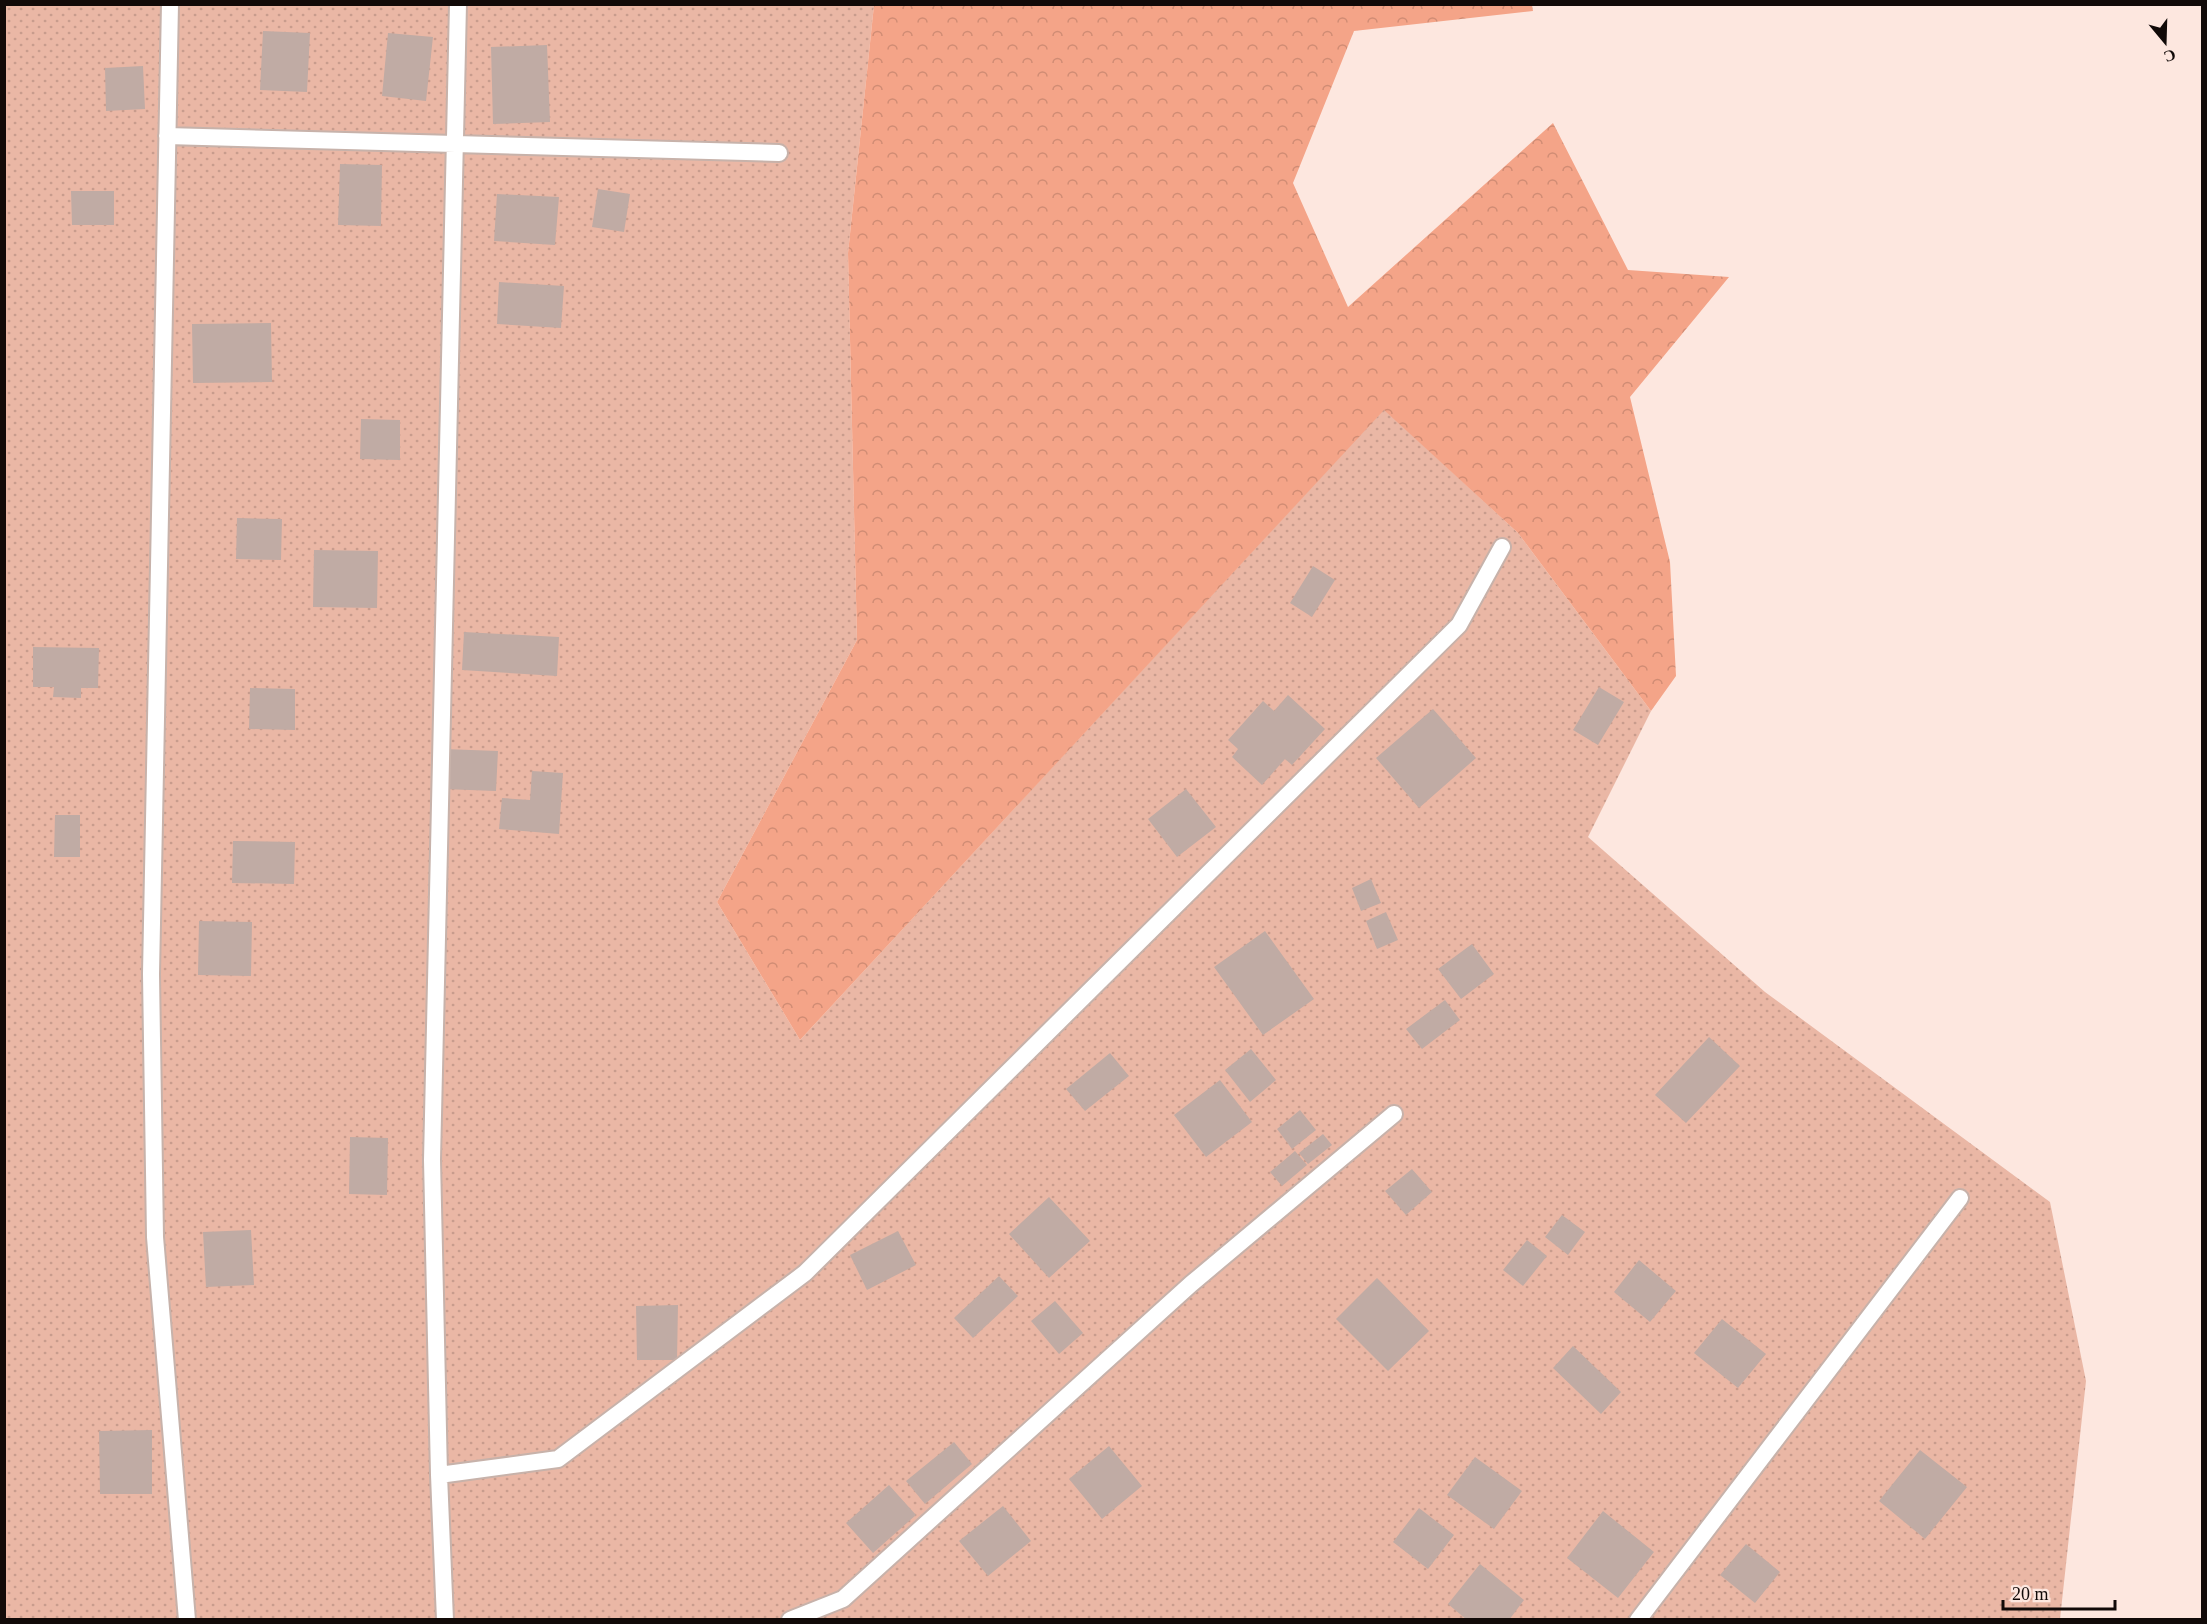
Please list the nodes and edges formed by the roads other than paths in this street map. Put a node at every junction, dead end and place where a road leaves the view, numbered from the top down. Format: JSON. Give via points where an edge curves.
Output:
{"nodes":[{"id":1,"x":170,"y":4,"type":"edge"},
{"id":2,"x":458,"y":4,"type":"edge"},
{"id":3,"x":167,"y":136,"type":"junction"},
{"id":4,"x":454,"y":145,"type":"junction"},
{"id":5,"x":779,"y":153,"type":"dead end"},
{"id":6,"x":1502,"y":547,"type":"dead end"},
{"id":7,"x":1394,"y":1114,"type":"dead end"},
{"id":8,"x":1960,"y":1198,"type":"dead end"},
{"id":9,"x":438,"y":1475,"type":"junction"},
{"id":10,"x":187,"y":1620,"type":"edge"},
{"id":11,"x":444,"y":1620,"type":"edge"},
{"id":12,"x":790,"y":1620,"type":"edge"},
{"id":13,"x":1638,"y":1620,"type":"edge"}],
"edges":[{"from":1,"to":3,"type":"lane"},
{"from":2,"to":4,"type":"lane"},
{"from":3,"to":4,"type":"lane"},
{"from":3,"to":10,"type":"lane","via":[[151,962],[154,1237]]},
{"from":4,"to":5,"type":"lane"},
{"from":4,"to":9,"type":"lane","via":[[432,1160]]},
{"from":6,"to":9,"type":"lane","via":[[1459,626],[805,1273],[558,1459]]},
{"from":7,"to":12,"type":"lane","via":[[1191,1284],[843,1599]]},
{"from":8,"to":13,"type":"lane"},
{"from":9,"to":11,"type":"lane"}]}
